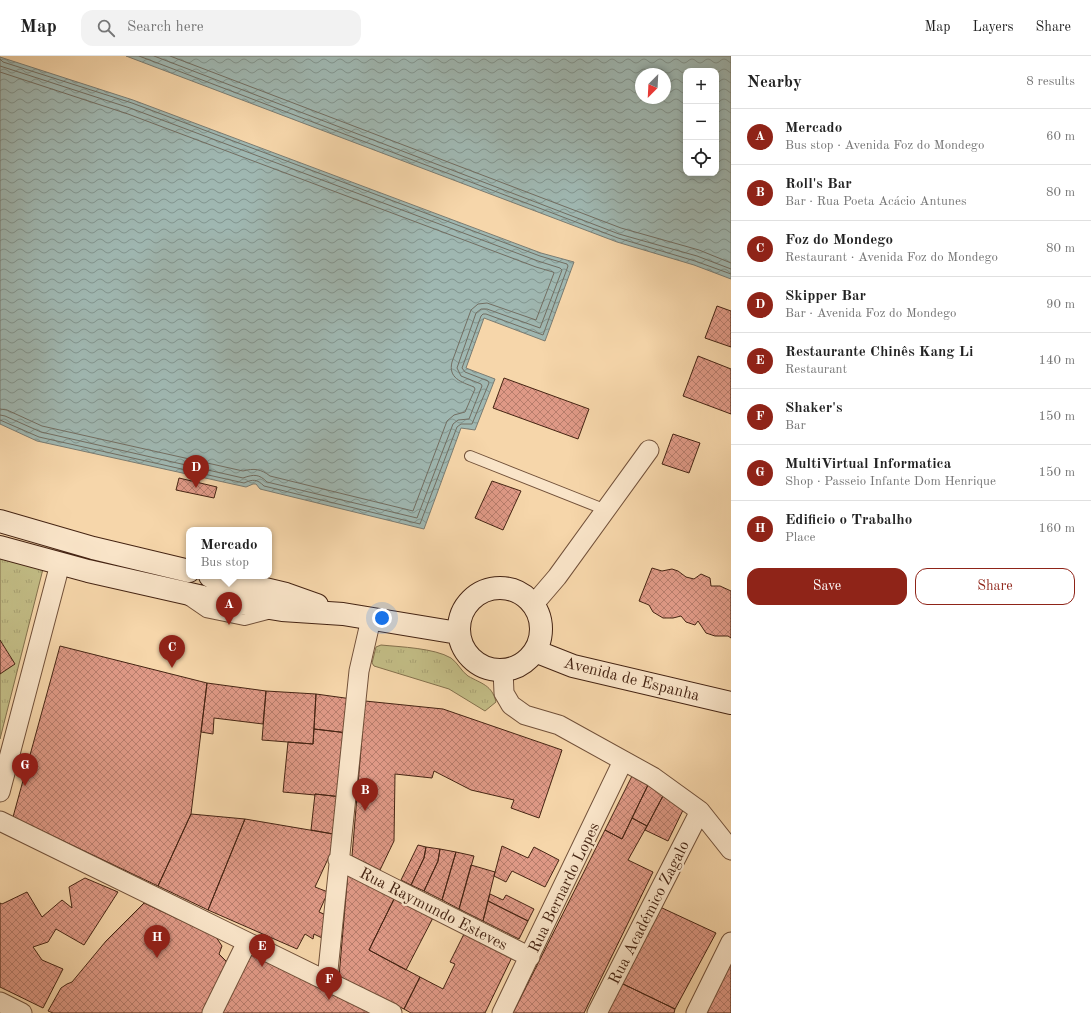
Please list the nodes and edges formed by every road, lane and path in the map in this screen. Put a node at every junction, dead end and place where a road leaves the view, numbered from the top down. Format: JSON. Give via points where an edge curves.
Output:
{"nodes":[{"id":1,"x":649,"y":450,"type":"dead end"},
{"id":2,"x":470,"y":456,"type":"dead end"},
{"id":3,"x":606,"y":510,"type":"junction"},
{"id":4,"x":0,"y":521,"type":"edge"},
{"id":5,"x":56,"y":537,"type":"junction"},
{"id":6,"x":0,"y":547,"type":"edge"},
{"id":7,"x":60,"y":564,"type":"junction"},
{"id":8,"x":186,"y":570,"type":"edge"},
{"id":9,"x":223,"y":579,"type":"edge"},
{"id":10,"x":533,"y":605,"type":"junction"},
{"id":11,"x":343,"y":614,"type":"junction"},
{"id":12,"x":370,"y":619,"type":"junction"},
{"id":13,"x":458,"y":633,"type":"junction"},
{"id":14,"x":535,"y":651,"type":"junction"},
{"id":15,"x":503,"y":670,"type":"junction"},
{"id":16,"x":731,"y":703,"type":"edge"},
{"id":17,"x":623,"y":761,"type":"junction"},
{"id":18,"x":0,"y":792,"type":"edge"},
{"id":19,"x":700,"y":811,"type":"junction"},
{"id":20,"x":0,"y":821,"type":"edge"},
{"id":21,"x":731,"y":850,"type":"edge"},
{"id":22,"x":338,"y":860,"type":"junction"},
{"id":23,"x":247,"y":942,"type":"junction"},
{"id":24,"x":731,"y":942,"type":"edge"},
{"id":25,"x":530,"y":957,"type":"junction"},
{"id":26,"x":327,"y":980,"type":"junction"},
{"id":27,"x":0,"y":1002,"type":"edge"},
{"id":28,"x":22,"y":1013,"type":"edge"},
{"id":29,"x":212,"y":1013,"type":"edge"},
{"id":30,"x":392,"y":1013,"type":"edge"},
{"id":31,"x":502,"y":1013,"type":"edge"},
{"id":32,"x":597,"y":1013,"type":"edge"},
{"id":33,"x":696,"y":1013,"type":"edge"}],
"edges":[{"from":1,"to":3,"type":"street"},
{"from":2,"to":3,"type":"lane"},
{"from":3,"to":10,"type":"street"},
{"from":4,"to":5,"type":"main road"},
{"from":5,"to":7,"type":"main road"},
{"from":5,"to":8,"type":"main road"},
{"from":6,"to":7,"type":"main road"},
{"from":7,"to":11,"type":"main road","via":[[203,597],[282,610]]},
{"from":7,"to":18,"type":"street"},
{"from":9,"to":11,"type":"main road","via":[[286,594]]},
{"from":10,"to":13,"type":"main road","via":[[522,594],[510,589],[485,590],[473,597],[464,608],[459,620]]},
{"from":10,"to":14,"type":"main road","via":[[541,626]]},
{"from":11,"to":12,"type":"main road"},
{"from":12,"to":13,"type":"main road"},
{"from":12,"to":22,"type":"street","via":[[359,671]]},
{"from":13,"to":15,"type":"main road","via":[[462,646],[478,664],[490,669]]},
{"from":14,"to":15,"type":"main road","via":[[527,661]]},
{"from":14,"to":16,"type":"main road","name":"Avenida de Espanha","via":[[573,666]]},
{"from":15,"to":17,"type":"street","via":[[504,693],[511,705],[525,715],[559,725]]},
{"from":17,"to":19,"type":"street","via":[[653,777]]},
{"from":17,"to":25,"type":"street","name":"Rua Bernardo Lopes"},
{"from":19,"to":21,"type":"street"},
{"from":19,"to":32,"type":"street","name":"Rua Académico Zagalo"},
{"from":20,"to":23,"type":"street"},
{"from":22,"to":25,"type":"street","name":"Rua Raymundo Esteves"},
{"from":22,"to":26,"type":"street"},
{"from":23,"to":26,"type":"street"},
{"from":23,"to":29,"type":"street"},
{"from":24,"to":33,"type":"street"},
{"from":25,"to":31,"type":"street","name":"Rua Bernardo Lopes"},
{"from":26,"to":30,"type":"street"},
{"from":27,"to":28,"type":"street"}]}
